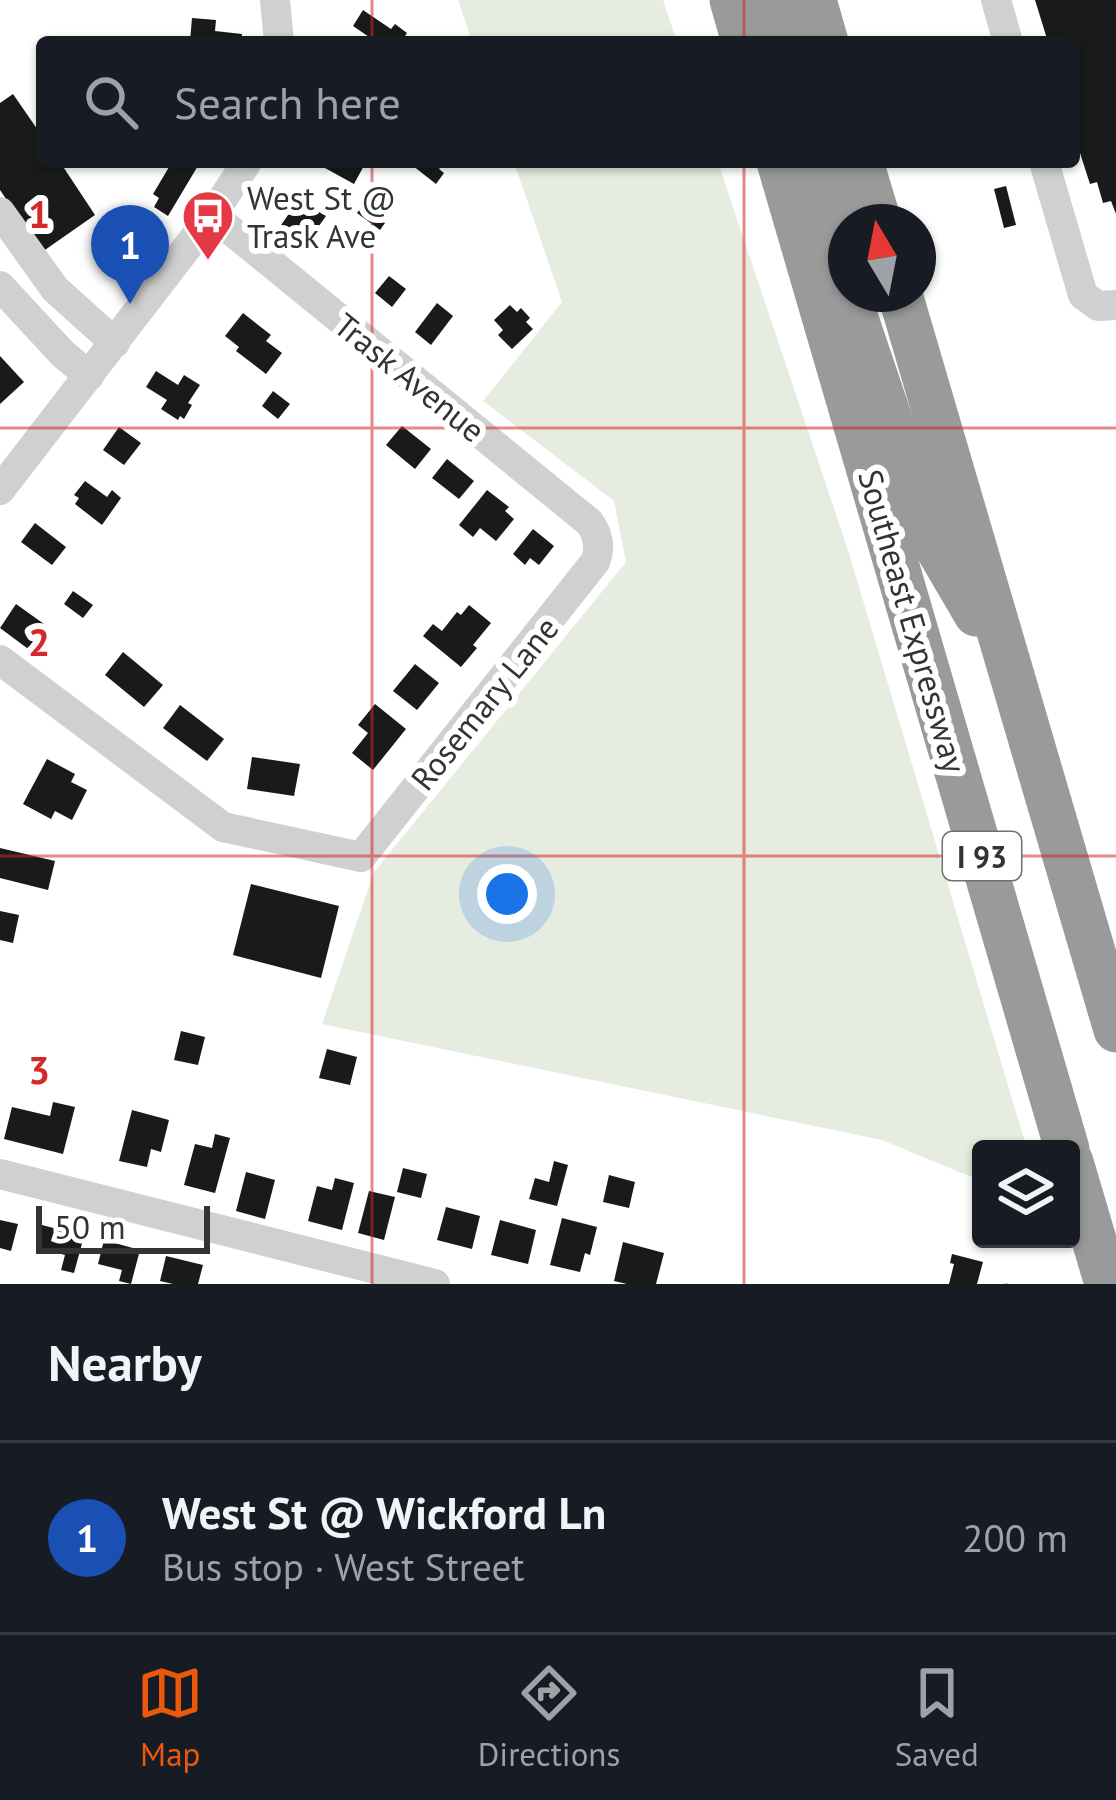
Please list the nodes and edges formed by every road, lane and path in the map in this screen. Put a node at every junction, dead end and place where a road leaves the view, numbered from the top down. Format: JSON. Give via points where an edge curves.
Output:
{"nodes":[{"id":1,"x":275,"y":0,"type":"edge"},
{"id":2,"x":732,"y":0,"type":"edge"},
{"id":3,"x":752,"y":0,"type":"edge"},
{"id":4,"x":778,"y":0,"type":"edge"},
{"id":5,"x":814,"y":0,"type":"edge"},
{"id":6,"x":995,"y":0,"type":"edge"},
{"id":7,"x":278,"y":36,"type":"edge"},
{"id":8,"x":742,"y":36,"type":"edge"},
{"id":9,"x":763,"y":36,"type":"edge"},
{"id":10,"x":788,"y":36,"type":"edge"},
{"id":11,"x":824,"y":36,"type":"edge"},
{"id":12,"x":1006,"y":36,"type":"edge"},
{"id":13,"x":243,"y":168,"type":"edge"},
{"id":14,"x":781,"y":168,"type":"edge"},
{"id":15,"x":806,"y":168,"type":"edge"},
{"id":16,"x":826,"y":168,"type":"edge"},
{"id":17,"x":863,"y":168,"type":"edge"},
{"id":18,"x":1046,"y":168,"type":"edge"},
{"id":19,"x":836,"y":204,"type":"edge"},
{"id":20,"x":874,"y":204,"type":"edge"},
{"id":21,"x":0,"y":212,"type":"edge"},
{"id":22,"x":212,"y":215,"type":"junction"},
{"id":23,"x":828,"y":234,"type":"edge"},
{"id":24,"x":0,"y":286,"type":"edge"},
{"id":25,"x":1116,"y":305,"type":"edge"},
{"id":26,"x":854,"y":312,"type":"edge"},
{"id":27,"x":866,"y":312,"type":"edge"},
{"id":28,"x":905,"y":312,"type":"edge"},
{"id":29,"x":115,"y":343,"type":"junction"},
{"id":30,"x":89,"y":376,"type":"junction"},
{"id":31,"x":0,"y":490,"type":"edge"},
{"id":32,"x":928,"y":532,"type":"junction"},
{"id":33,"x":598,"y":545,"type":"joint"},
{"id":34,"x":0,"y":660,"type":"edge"},
{"id":35,"x":1011,"y":673,"type":"junction"},
{"id":36,"x":935,"y":696,"type":"junction"},
{"id":37,"x":1116,"y":1030,"type":"edge"},
{"id":38,"x":1064,"y":1140,"type":"edge"},
{"id":39,"x":0,"y":1174,"type":"edge"},
{"id":40,"x":1080,"y":1192,"type":"edge"},
{"id":41,"x":435,"y":1284,"type":"edge"},
{"id":42,"x":1107,"y":1284,"type":"edge"}],
"edges":[{"from":1,"to":7,"type":"street"},
{"from":2,"to":8,"type":"highway"},
{"from":3,"to":9,"type":"highway"},
{"from":4,"to":10,"type":"highway"},
{"from":5,"to":11,"type":"highway"},
{"from":6,"to":12,"type":"street"},
{"from":13,"to":22,"type":"street"},
{"from":14,"to":36,"type":"highway","name":"Southeast Expressway","number":"I 93"},
{"from":15,"to":23,"type":"highway","number":"I 93"},
{"from":16,"to":19,"type":"highway"},
{"from":17,"to":20,"type":"highway"},
{"from":18,"to":25,"type":"street","via":[[1083,295],[1098,306]]},
{"from":21,"to":29,"type":"street","via":[[55,289]]},
{"from":22,"to":29,"type":"street"},
{"from":22,"to":33,"type":"street","name":"Trask Avenue","via":[[589,522]]},
{"from":24,"to":30,"type":"street"},
{"from":26,"to":32,"type":"highway","number":"I 93"},
{"from":27,"to":32,"type":"highway","number":"I 93"},
{"from":28,"to":35,"type":"highway","number":"I 93"},
{"from":29,"to":30,"type":"street"},
{"from":30,"to":31,"type":"street"},
{"from":32,"to":35,"type":"highway","number":"I 93"},
{"from":32,"to":36,"type":"highway","number":"I 93"},
{"from":33,"to":34,"type":"street","name":"Rosemary Lane","via":[[590,572],[361,857],[223,827]]},
{"from":35,"to":37,"type":"highway","number":"I 93"},
{"from":36,"to":38,"type":"highway","name":"Southeast Expressway","number":"I 93"},
{"from":39,"to":41,"type":"street"},
{"from":40,"to":42,"type":"highway"}]}
